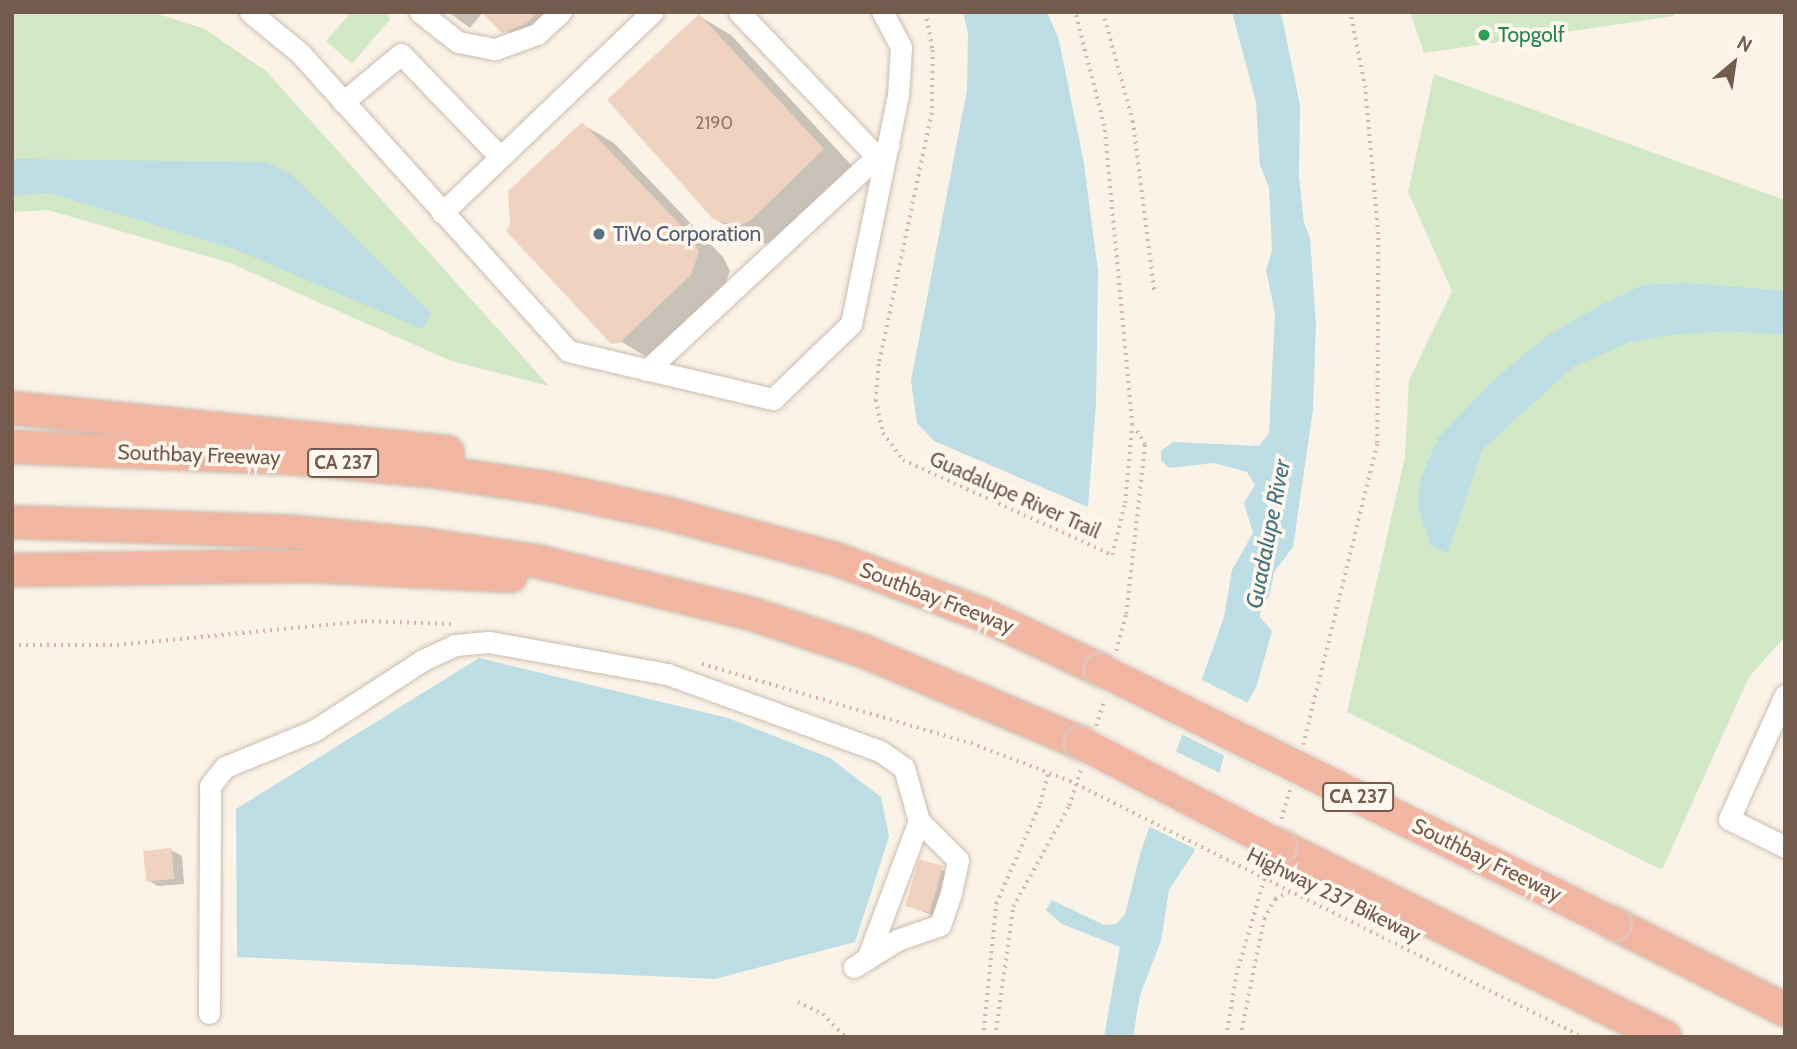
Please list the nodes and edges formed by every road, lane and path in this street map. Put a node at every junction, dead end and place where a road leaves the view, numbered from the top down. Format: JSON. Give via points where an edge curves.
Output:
{"nodes":[{"id":1,"x":250,"y":12,"type":"edge"},
{"id":2,"x":420,"y":12,"type":"edge"},
{"id":3,"x":561,"y":12,"type":"edge"},
{"id":4,"x":652,"y":12,"type":"edge"},
{"id":5,"x":739,"y":12,"type":"edge"},
{"id":6,"x":882,"y":12,"type":"edge"},
{"id":7,"x":926,"y":12,"type":"edge"},
{"id":8,"x":1075,"y":12,"type":"edge"},
{"id":9,"x":1102,"y":12,"type":"edge"},
{"id":10,"x":1350,"y":12,"type":"edge"},
{"id":11,"x":343,"y":102,"type":"junction"},
{"id":12,"x":883,"y":151,"type":"junction"},
{"id":13,"x":500,"y":157,"type":"junction"},
{"id":14,"x":442,"y":213,"type":"junction"},
{"id":15,"x":1155,"y":294,"type":"dead end"},
{"id":16,"x":647,"y":370,"type":"junction"},
{"id":17,"x":12,"y":408,"type":"edge"},
{"id":18,"x":12,"y":447,"type":"edge"},
{"id":19,"x":669,"y":514,"type":"junction"},
{"id":20,"x":12,"y":522,"type":"edge"},
{"id":21,"x":12,"y":570,"type":"edge"},
{"id":22,"x":649,"y":586,"type":"junction"},
{"id":23,"x":1785,"y":695,"type":"edge"},
{"id":24,"x":1302,"y":748,"type":"dead end"},
{"id":25,"x":1049,"y":770,"type":"dead end"},
{"id":26,"x":1294,"y":775,"type":"dead end"},
{"id":27,"x":1070,"y":780,"type":"dead end"},
{"id":28,"x":919,"y":821,"type":"junction"},
{"id":29,"x":1277,"y":843,"type":"junction"},
{"id":30,"x":1785,"y":847,"type":"edge"},
{"id":31,"x":1290,"y":891,"type":"junction"},
{"id":32,"x":798,"y":1002,"type":"dead end"},
{"id":33,"x":1785,"y":1010,"type":"edge"},
{"id":34,"x":209,"y":1013,"type":"dead end"},
{"id":35,"x":845,"y":1037,"type":"edge"},
{"id":36,"x":983,"y":1037,"type":"edge"},
{"id":37,"x":1226,"y":1037,"type":"edge"},
{"id":38,"x":1240,"y":1037,"type":"edge"},
{"id":39,"x":1583,"y":1037,"type":"edge"},
{"id":40,"x":1665,"y":1037,"type":"edge"}],
"edges":[{"from":1,"to":11,"type":"street","via":[[299,53]]},
{"from":2,"to":3,"type":"street","via":[[458,42],[495,50],[537,34]]},
{"from":4,"to":13,"type":"street"},
{"from":5,"to":12,"type":"street"},
{"from":6,"to":12,"type":"street","via":[[901,47]]},
{"from":7,"to":8,"type":"path","name":"Guadalupe River Trail","via":[[933,50],[932,113],[879,364],[876,400],[883,433],[903,460],[925,473],[1112,555],[1125,503],[1132,425],[1104,126]]},
{"from":9,"to":15,"type":"path","via":[[1133,121]]},
{"from":10,"to":24,"type":"path","via":[[1365,88],[1378,234],[1377,443]]},
{"from":11,"to":13,"type":"street","via":[[401,54]]},
{"from":11,"to":14,"type":"street"},
{"from":12,"to":16,"type":"street"},
{"from":12,"to":16,"type":"street","via":[[851,324],[773,399]]},
{"from":13,"to":14,"type":"street"},
{"from":14,"to":16,"type":"street","via":[[568,351]]},
{"from":17,"to":19,"type":"highway","via":[[339,439],[528,464],[603,478]]},
{"from":18,"to":19,"type":"highway","name":"Southbay Freeway","number":"CA 237","via":[[291,458],[431,471],[548,488]]},
{"from":19,"to":33,"type":"highway","name":"Southbay Freeway","number":"CA 237","bridge":true,"via":[[774,540],[984,615]]},
{"from":20,"to":22,"type":"highway","via":[[293,533],[421,544],[540,562]]},
{"from":21,"to":22,"type":"highway","via":[[314,566]]},
{"from":22,"to":29,"type":"highway","bridge":true,"via":[[863,652],[1081,743]]},
{"from":23,"to":30,"type":"street","via":[[1729,819]]},
{"from":25,"to":36,"type":"path","via":[[1040,804],[996,904]]},
{"from":26,"to":29,"type":"path"},
{"from":27,"to":31,"type":"path","name":"Highway 237 Bikeway","bridge":true},
{"from":28,"to":28,"type":"street","via":[[958,860],[940,925],[897,940],[860,963]]},
{"from":28,"to":34,"type":"street","via":[[904,768],[880,751],[667,674],[489,642],[455,645],[423,660],[315,730],[225,766],[210,786]]},
{"from":29,"to":37,"type":"path","via":[[1236,975]]},
{"from":29,"to":40,"type":"highway"},
{"from":31,"to":38,"type":"path","via":[[1275,899],[1264,919]]},
{"from":31,"to":39,"type":"path","name":"Highway 237 Bikeway"},
{"from":32,"to":35,"type":"path","via":[[823,1014]]}]}
